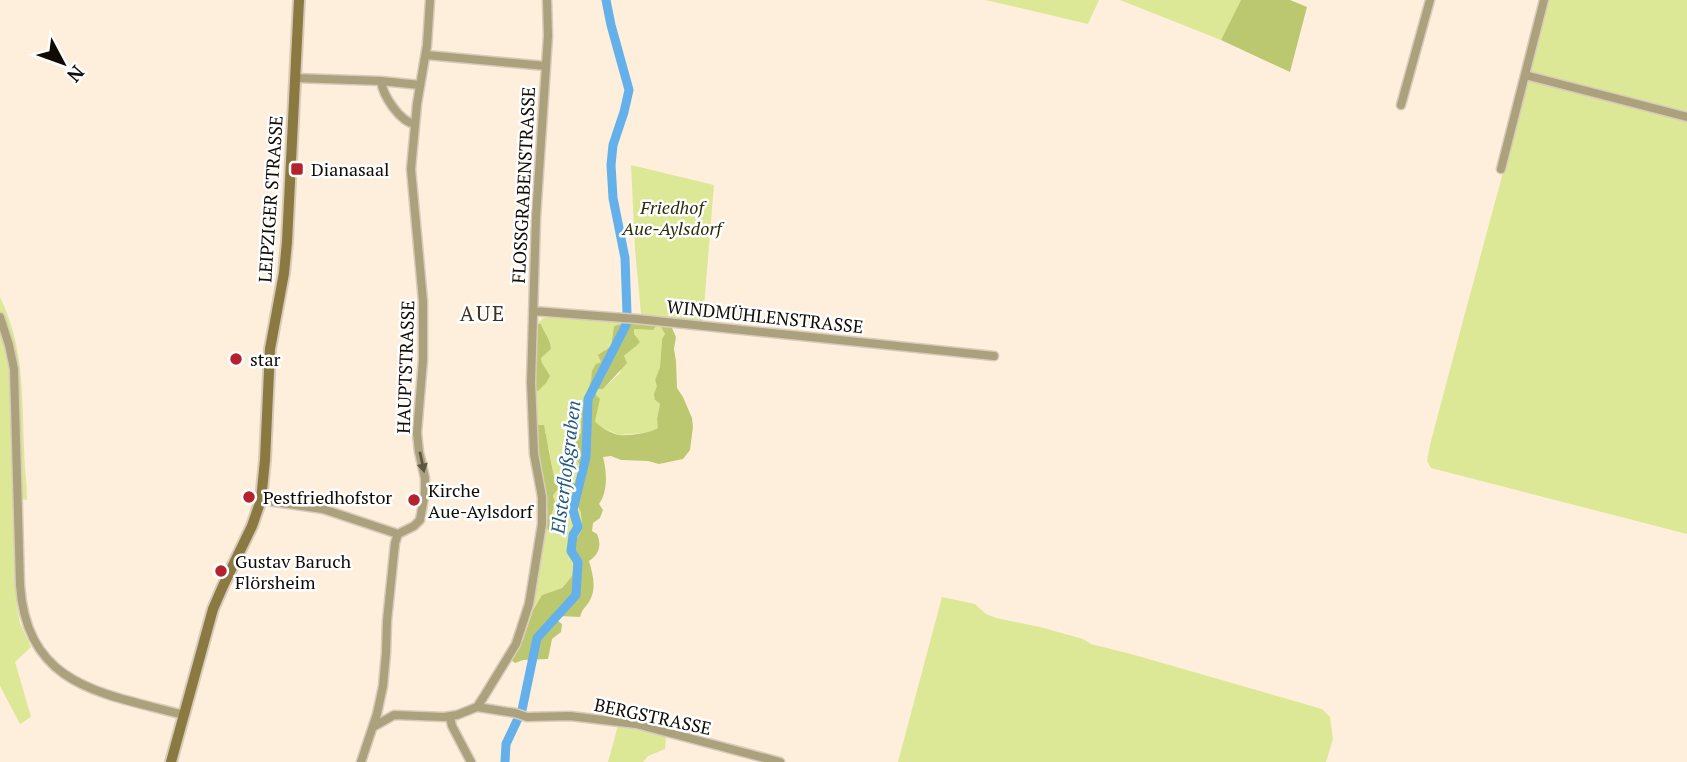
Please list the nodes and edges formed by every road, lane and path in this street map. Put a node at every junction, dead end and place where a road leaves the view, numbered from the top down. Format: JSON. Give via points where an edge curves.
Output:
{"nodes":[{"id":1,"x":299,"y":0,"type":"edge"},
{"id":2,"x":430,"y":0,"type":"edge"},
{"id":3,"x":547,"y":0,"type":"edge"},
{"id":4,"x":1430,"y":0,"type":"edge"},
{"id":5,"x":1544,"y":0,"type":"edge"},
{"id":6,"x":426,"y":55,"type":"junction"},
{"id":7,"x":546,"y":66,"type":"junction"},
{"id":8,"x":1525,"y":75,"type":"junction"},
{"id":9,"x":295,"y":78,"type":"junction"},
{"id":10,"x":381,"y":81,"type":"junction"},
{"id":11,"x":420,"y":85,"type":"junction"},
{"id":12,"x":1401,"y":105,"type":"dead end"},
{"id":13,"x":1687,"y":117,"type":"edge"},
{"id":14,"x":415,"y":124,"type":"junction"},
{"id":15,"x":1501,"y":169,"type":"dead end"},
{"id":16,"x":533,"y":311,"type":"junction"},
{"id":17,"x":0,"y":317,"type":"edge"},
{"id":18,"x":994,"y":356,"type":"dead end"},
{"id":19,"x":261,"y":500,"type":"junction"},
{"id":20,"x":398,"y":534,"type":"junction"},
{"id":21,"x":380,"y":701,"type":"junction"},
{"id":22,"x":477,"y":707,"type":"junction"},
{"id":23,"x":184,"y":715,"type":"junction"},
{"id":24,"x":394,"y":715,"type":"junction"},
{"id":25,"x":450,"y":717,"type":"junction"},
{"id":26,"x":373,"y":727,"type":"junction"},
{"id":27,"x":171,"y":762,"type":"edge"},
{"id":28,"x":360,"y":762,"type":"edge"},
{"id":29,"x":471,"y":762,"type":"edge"},
{"id":30,"x":780,"y":762,"type":"edge"}],
"edges":[{"from":1,"to":9,"type":"street","name":"LEIPZIGER STRASSE"},
{"from":2,"to":6,"type":"street","name":"HAUPTSTRASSE"},
{"from":3,"to":7,"type":"street","name":"FLOSSGRABENSTRASSE"},
{"from":4,"to":12,"type":"street"},
{"from":5,"to":8,"type":"street"},
{"from":6,"to":7,"type":"street"},
{"from":6,"to":11,"type":"street","name":"HAUPTSTRASSE"},
{"from":7,"to":16,"type":"street","name":"FLOSSGRABENSTRASSE"},
{"from":8,"to":13,"type":"street"},
{"from":8,"to":15,"type":"street"},
{"from":9,"to":10,"type":"street"},
{"from":9,"to":19,"type":"street","name":"LEIPZIGER STRASSE","via":[[286,253],[270,349]]},
{"from":10,"to":11,"type":"street"},
{"from":10,"to":14,"type":"street","via":[[401,118]]},
{"from":11,"to":14,"type":"street","name":"HAUPTSTRASSE"},
{"from":14,"to":20,"type":"street","name":"HAUPTSTRASSE","one_way":true,"via":[[411,175],[424,330],[417,433],[425,482],[417,523]]},
{"from":16,"to":18,"type":"street","name":"WINDMÜHLENSTRASSE"},
{"from":16,"to":22,"type":"street","name":"FLOSSGRABENSTRASSE","via":[[533,440],[542,497],[541,533],[520,634]]},
{"from":17,"to":23,"type":"street","via":[[14,369],[20,595],[31,635],[50,663],[77,683]]},
{"from":19,"to":20,"type":"street","via":[[323,509]]},
{"from":19,"to":23,"type":"street","name":"LEIPZIGER STRASSE","via":[[213,609]]},
{"from":20,"to":21,"type":"street"},
{"from":21,"to":24,"type":"street"},
{"from":21,"to":26,"type":"street"},
{"from":22,"to":25,"type":"street"},
{"from":22,"to":30,"type":"street","name":"BERGSTRASSE","via":[[527,717],[570,716],[636,724]]},
{"from":23,"to":27,"type":"street","name":"LEIPZIGER STRASSE"},
{"from":24,"to":25,"type":"street"},
{"from":24,"to":26,"type":"street"},
{"from":25,"to":29,"type":"street"},
{"from":26,"to":28,"type":"street"}]}
